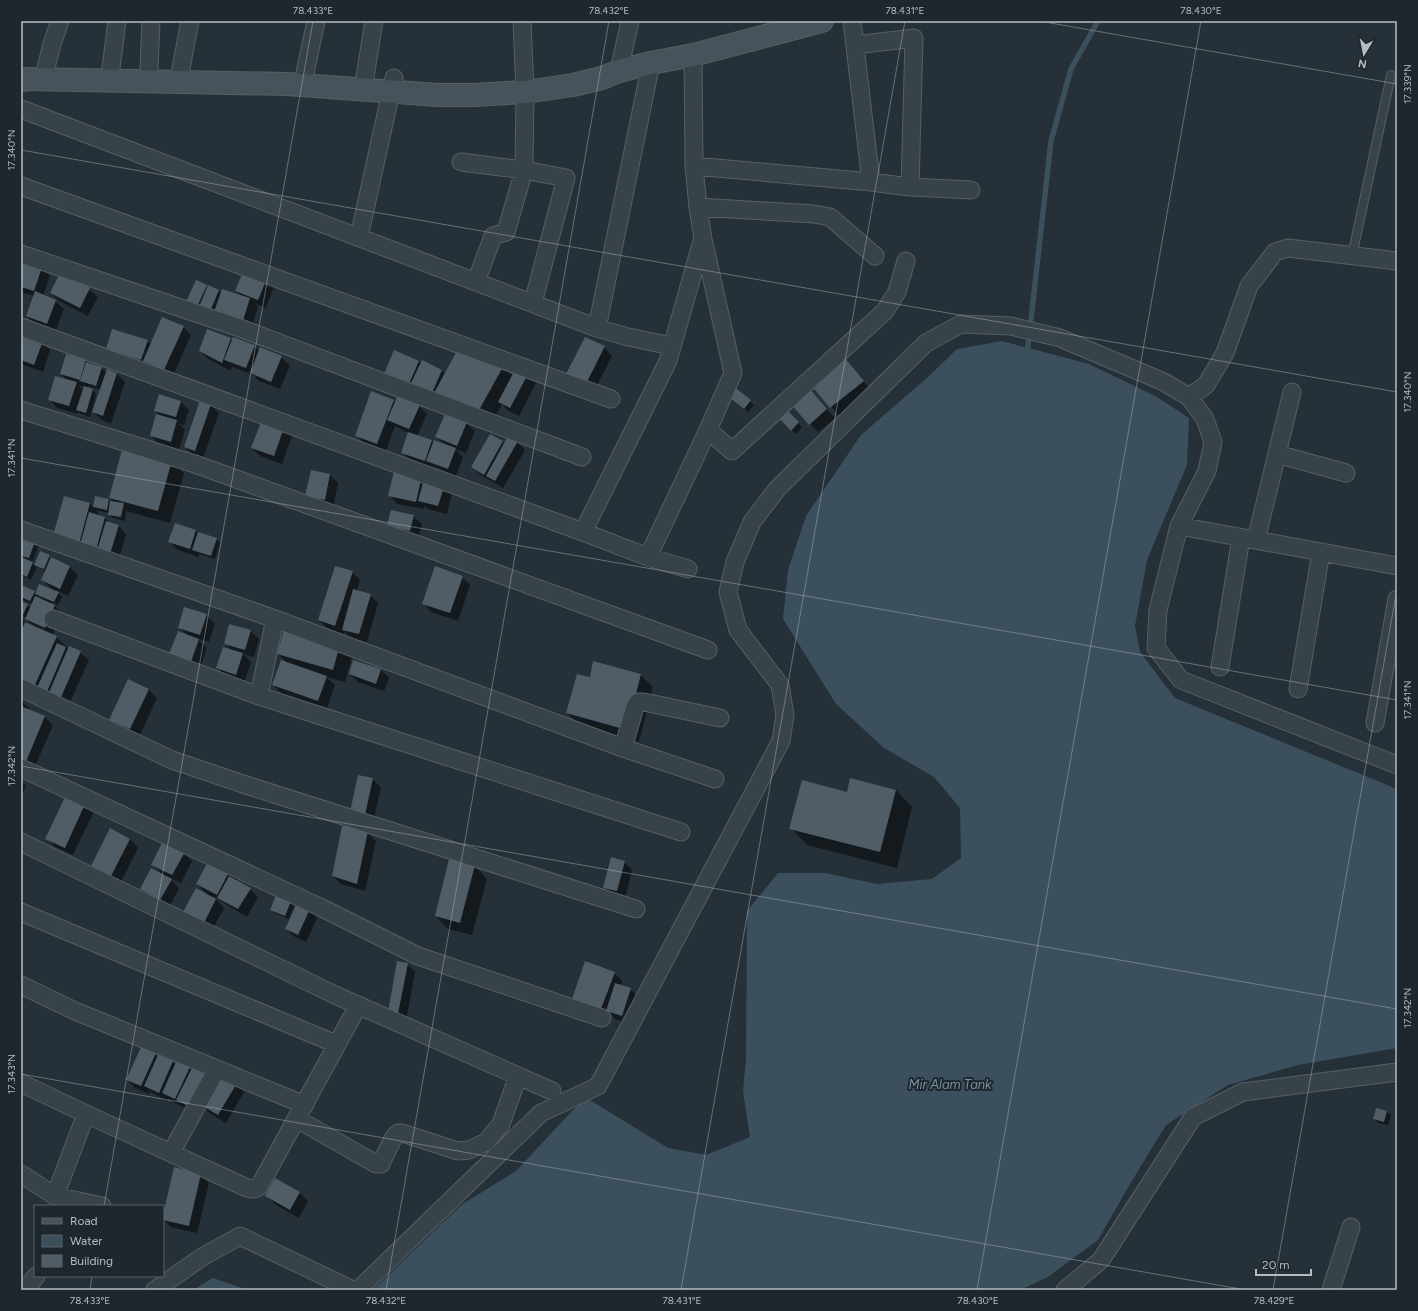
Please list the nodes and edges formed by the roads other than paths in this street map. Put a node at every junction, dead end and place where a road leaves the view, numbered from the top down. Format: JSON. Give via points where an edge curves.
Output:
{"nodes":[{"id":1,"x":60,"y":21,"type":"edge"},
{"id":2,"x":117,"y":21,"type":"edge"},
{"id":3,"x":151,"y":21,"type":"edge"},
{"id":4,"x":190,"y":21,"type":"edge"},
{"id":5,"x":316,"y":21,"type":"edge"},
{"id":6,"x":374,"y":21,"type":"edge"},
{"id":7,"x":522,"y":21,"type":"edge"},
{"id":8,"x":630,"y":21,"type":"edge"},
{"id":9,"x":822,"y":21,"type":"edge"},
{"id":10,"x":852,"y":21,"type":"edge"},
{"id":11,"x":855,"y":44,"type":"junction"},
{"id":12,"x":693,"y":55,"type":"junction"},
{"id":13,"x":651,"y":63,"type":"junction"},
{"id":14,"x":21,"y":66,"type":"edge"},
{"id":15,"x":46,"y":68,"type":"junction"},
{"id":16,"x":111,"y":68,"type":"junction"},
{"id":17,"x":149,"y":68,"type":"junction"},
{"id":18,"x":619,"y":71,"type":"junction"},
{"id":19,"x":305,"y":73,"type":"junction"},
{"id":20,"x":182,"y":74,"type":"junction"},
{"id":21,"x":1391,"y":75,"type":"dead end"},
{"id":22,"x":365,"y":77,"type":"junction"},
{"id":23,"x":21,"y":80,"type":"edge"},
{"id":24,"x":393,"y":85,"type":"junction"},
{"id":25,"x":525,"y":86,"type":"junction"},
{"id":26,"x":21,"y":108,"type":"edge"},
{"id":27,"x":461,"y":162,"type":"dead end"},
{"id":28,"x":694,"y":166,"type":"junction"},
{"id":29,"x":524,"y":170,"type":"junction"},
{"id":30,"x":871,"y":182,"type":"junction"},
{"id":31,"x":21,"y":186,"type":"edge"},
{"id":32,"x":910,"y":187,"type":"junction"},
{"id":33,"x":971,"y":190,"type":"dead end"},
{"id":34,"x":698,"y":207,"type":"junction"},
{"id":35,"x":359,"y":237,"type":"junction"},
{"id":36,"x":703,"y":239,"type":"junction"},
{"id":37,"x":21,"y":254,"type":"edge"},
{"id":38,"x":875,"y":256,"type":"dead end"},
{"id":39,"x":1352,"y":256,"type":"junction"},
{"id":40,"x":906,"y":261,"type":"dead end"},
{"id":41,"x":1397,"y":261,"type":"edge"},
{"id":42,"x":476,"y":282,"type":"junction"},
{"id":43,"x":533,"y":303,"type":"junction"},
{"id":44,"x":21,"y":327,"type":"edge"},
{"id":45,"x":597,"y":328,"type":"junction"},
{"id":46,"x":672,"y":346,"type":"junction"},
{"id":47,"x":1292,"y":392,"type":"dead end"},
{"id":48,"x":1189,"y":397,"type":"junction"},
{"id":49,"x":611,"y":399,"type":"dead end"},
{"id":50,"x":21,"y":410,"type":"edge"},
{"id":51,"x":708,"y":430,"type":"junction"},
{"id":52,"x":1278,"y":454,"type":"junction"},
{"id":53,"x":582,"y":458,"type":"dead end"},
{"id":54,"x":1346,"y":473,"type":"dead end"},
{"id":55,"x":1179,"y":526,"type":"junction"},
{"id":56,"x":21,"y":530,"type":"edge"},
{"id":57,"x":583,"y":532,"type":"junction"},
{"id":58,"x":1249,"y":539,"type":"junction"},
{"id":59,"x":1321,"y":552,"type":"junction"},
{"id":60,"x":648,"y":557,"type":"junction"},
{"id":61,"x":1397,"y":566,"type":"edge"},
{"id":62,"x":688,"y":568,"type":"dead end"},
{"id":63,"x":1397,"y":599,"type":"edge"},
{"id":64,"x":53,"y":619,"type":"dead end"},
{"id":65,"x":275,"y":619,"type":"junction"},
{"id":66,"x":708,"y":650,"type":"dead end"},
{"id":67,"x":1220,"y":667,"type":"dead end"},
{"id":68,"x":21,"y":688,"type":"edge"},
{"id":69,"x":1298,"y":689,"type":"dead end"},
{"id":70,"x":259,"y":696,"type":"junction"},
{"id":71,"x":720,"y":718,"type":"dead end"},
{"id":72,"x":1375,"y":723,"type":"dead end"},
{"id":73,"x":623,"y":748,"type":"junction"},
{"id":74,"x":1397,"y":765,"type":"edge"},
{"id":75,"x":21,"y":768,"type":"edge"},
{"id":76,"x":715,"y":779,"type":"dead end"},
{"id":77,"x":681,"y":832,"type":"dead end"},
{"id":78,"x":21,"y":842,"type":"edge"},
{"id":79,"x":636,"y":909,"type":"dead end"},
{"id":80,"x":21,"y":912,"type":"edge"},
{"id":81,"x":21,"y":985,"type":"edge"},
{"id":82,"x":358,"y":1006,"type":"junction"},
{"id":83,"x":602,"y":1018,"type":"dead end"},
{"id":84,"x":336,"y":1044,"type":"junction"},
{"id":85,"x":217,"y":1069,"type":"junction"},
{"id":86,"x":1397,"y":1072,"type":"edge"},
{"id":87,"x":518,"y":1076,"type":"junction"},
{"id":88,"x":21,"y":1083,"type":"edge"},
{"id":89,"x":552,"y":1091,"type":"dead end"},
{"id":90,"x":301,"y":1112,"type":"junction"},
{"id":91,"x":86,"y":1114,"type":"junction"},
{"id":92,"x":171,"y":1152,"type":"junction"},
{"id":93,"x":21,"y":1174,"type":"edge"},
{"id":94,"x":62,"y":1200,"type":"edge"},
{"id":95,"x":95,"y":1205,"type":"edge"},
{"id":96,"x":1351,"y":1227,"type":"dead end"},
{"id":97,"x":35,"y":1277,"type":"edge"},
{"id":98,"x":26,"y":1290,"type":"edge"},
{"id":99,"x":155,"y":1290,"type":"edge"},
{"id":100,"x":353,"y":1290,"type":"edge"},
{"id":101,"x":358,"y":1290,"type":"edge"},
{"id":102,"x":1065,"y":1290,"type":"edge"},
{"id":103,"x":1331,"y":1290,"type":"edge"}],
"edges":[{"from":1,"to":15,"type":"street"},
{"from":2,"to":16,"type":"street"},
{"from":3,"to":17,"type":"street"},
{"from":4,"to":20,"type":"street"},
{"from":5,"to":19,"type":"street"},
{"from":6,"to":22,"type":"street"},
{"from":7,"to":25,"type":"street"},
{"from":8,"to":18,"type":"street"},
{"from":9,"to":12,"type":"main road"},
{"from":10,"to":11,"type":"street"},
{"from":11,"to":30,"type":"street"},
{"from":11,"to":32,"type":"street","via":[[914,38]]},
{"from":12,"to":13,"type":"main road"},
{"from":12,"to":28,"type":"street"},
{"from":13,"to":18,"type":"main road"},
{"from":13,"to":45,"type":"street"},
{"from":14,"to":15,"type":"main road"},
{"from":15,"to":16,"type":"main road"},
{"from":16,"to":17,"type":"main road"},
{"from":17,"to":20,"type":"main road"},
{"from":18,"to":25,"type":"main road","via":[[581,83]]},
{"from":19,"to":20,"type":"main road"},
{"from":19,"to":22,"type":"main road"},
{"from":20,"to":23,"type":"main road"},
{"from":20,"to":24,"type":"main road","via":[[288,84]]},
{"from":21,"to":39,"type":"lane"},
{"from":22,"to":24,"type":"main road"},
{"from":24,"to":25,"type":"main road","via":[[441,82]]},
{"from":24,"to":35,"type":"street"},
{"from":25,"to":29,"type":"street"},
{"from":26,"to":35,"type":"street"},
{"from":27,"to":29,"type":"street"},
{"from":28,"to":30,"type":"street"},
{"from":28,"to":34,"type":"street"},
{"from":29,"to":42,"type":"street","via":[[506,232],[493,236]]},
{"from":29,"to":43,"type":"street","via":[[566,178]]},
{"from":30,"to":32,"type":"street"},
{"from":31,"to":49,"type":"street"},
{"from":32,"to":33,"type":"street"},
{"from":34,"to":36,"type":"street"},
{"from":34,"to":38,"type":"street","via":[[830,217]]},
{"from":35,"to":42,"type":"street"},
{"from":36,"to":46,"type":"street"},
{"from":36,"to":51,"type":"street","via":[[734,373]]},
{"from":37,"to":53,"type":"street","via":[[240,328]]},
{"from":39,"to":41,"type":"street"},
{"from":39,"to":48,"type":"street","via":[[1288,248],[1275,252],[1249,286],[1225,353],[1206,385]]},
{"from":40,"to":51,"type":"street","via":[[897,292],[885,312],[732,451]]},
{"from":42,"to":43,"type":"street"},
{"from":43,"to":45,"type":"street"},
{"from":44,"to":57,"type":"street"},
{"from":45,"to":46,"type":"street"},
{"from":46,"to":57,"type":"street","via":[[668,361]]},
{"from":47,"to":52,"type":"street"},
{"from":48,"to":55,"type":"street","via":[[1205,419],[1213,442],[1207,471]]},
{"from":48,"to":101,"type":"street","via":[[1164,382],[1060,338],[1011,326],[961,324],[926,343],[777,489],[752,522],[735,562],[728,592],[738,630],[780,685],[785,715],[781,742],[598,1086],[541,1113]]},
{"from":50,"to":66,"type":"street","via":[[195,464]]},
{"from":51,"to":60,"type":"street"},
{"from":52,"to":54,"type":"street"},
{"from":52,"to":58,"type":"street"},
{"from":55,"to":58,"type":"street"},
{"from":55,"to":74,"type":"street","via":[[1158,610],[1156,648],[1181,680]]},
{"from":56,"to":65,"type":"street"},
{"from":57,"to":60,"type":"street"},
{"from":58,"to":59,"type":"street"},
{"from":58,"to":67,"type":"street"},
{"from":59,"to":61,"type":"street"},
{"from":59,"to":69,"type":"street"},
{"from":60,"to":62,"type":"street"},
{"from":63,"to":72,"type":"street"},
{"from":64,"to":70,"type":"street"},
{"from":65,"to":70,"type":"street"},
{"from":65,"to":73,"type":"street"},
{"from":68,"to":79,"type":"street","via":[[172,760]]},
{"from":70,"to":77,"type":"street"},
{"from":71,"to":73,"type":"street","via":[[638,702]]},
{"from":73,"to":76,"type":"street"},
{"from":75,"to":83,"type":"street","via":[[322,908],[418,956]]},
{"from":78,"to":82,"type":"street"},
{"from":80,"to":84,"type":"street"},
{"from":81,"to":85,"type":"street","via":[[75,1011]]},
{"from":82,"to":84,"type":"street"},
{"from":82,"to":87,"type":"street"},
{"from":84,"to":90,"type":"street"},
{"from":85,"to":90,"type":"street"},
{"from":85,"to":92,"type":"street"},
{"from":86,"to":102,"type":"street","via":[[1243,1092],[1193,1117],[1102,1260]]},
{"from":87,"to":89,"type":"street"},
{"from":87,"to":90,"type":"street","via":[[501,1124],[486,1142],[469,1150],[458,1151],[402,1132],[394,1137],[381,1164],[376,1164]]},
{"from":88,"to":91,"type":"street"},
{"from":90,"to":92,"type":"street","via":[[259,1187],[254,1189]]},
{"from":91,"to":92,"type":"street"},
{"from":91,"to":94,"type":"street"},
{"from":93,"to":94,"type":"street"},
{"from":94,"to":95,"type":"street"},
{"from":96,"to":103,"type":"street"},
{"from":97,"to":98,"type":"street"},
{"from":99,"to":100,"type":"street","via":[[202,1257],[240,1236]]}]}
